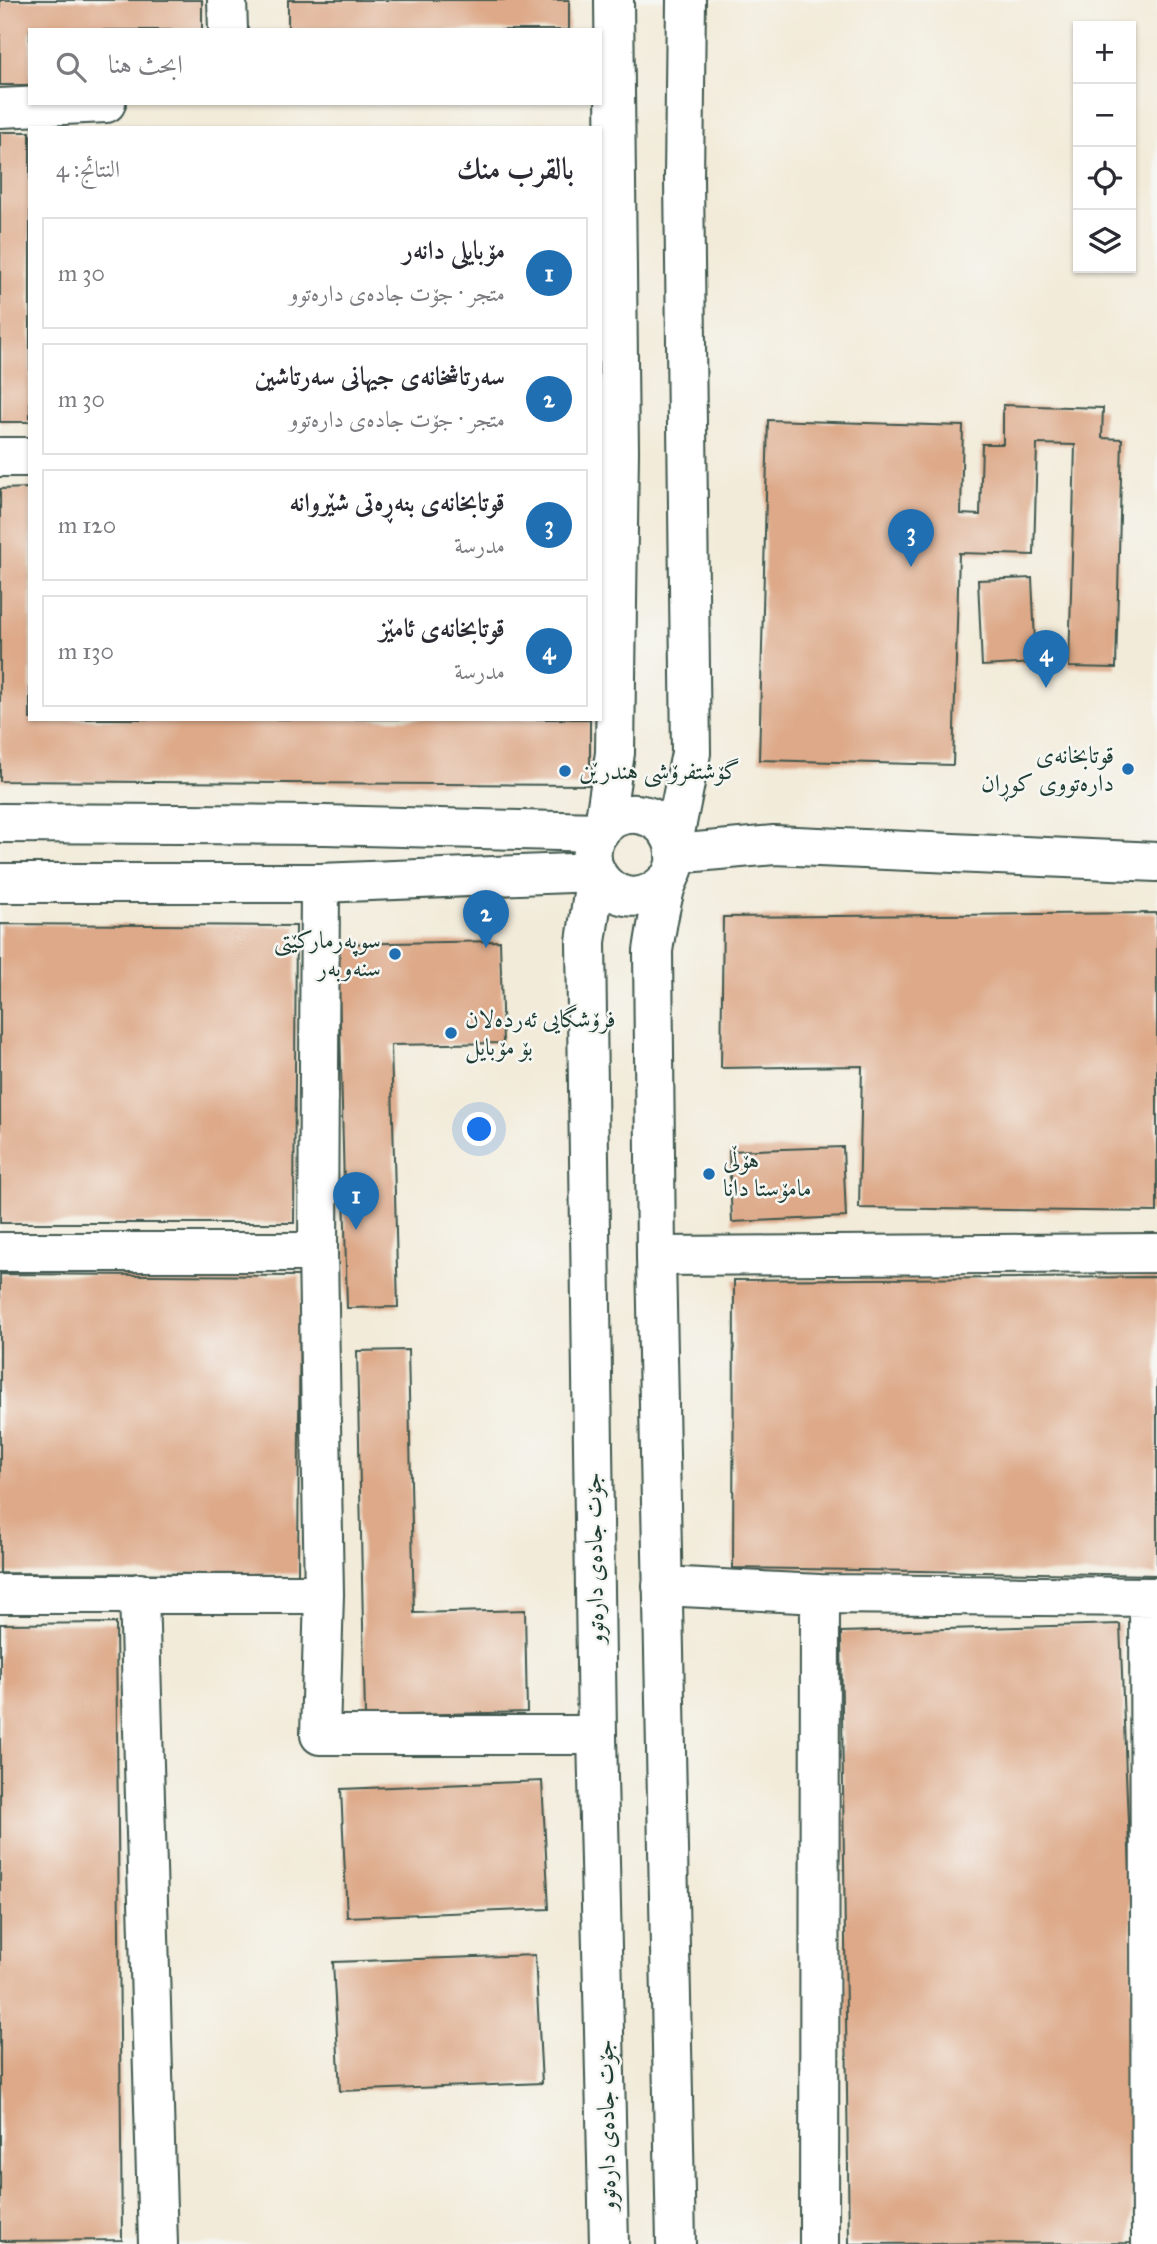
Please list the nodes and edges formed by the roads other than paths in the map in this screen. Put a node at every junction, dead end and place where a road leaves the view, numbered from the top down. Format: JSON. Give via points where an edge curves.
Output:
{"nodes":[{"id":1,"x":227,"y":0,"type":"edge"},
{"id":2,"x":614,"y":0,"type":"edge"},
{"id":3,"x":686,"y":0,"type":"edge"},
{"id":4,"x":228,"y":28,"type":"edge"},
{"id":5,"x":607,"y":93,"type":"edge"},
{"id":6,"x":64,"y":105,"type":"edge"},
{"id":7,"x":0,"y":108,"type":"edge"},
{"id":8,"x":610,"y":451,"type":"edge"},
{"id":9,"x":0,"y":457,"type":"edge"},
{"id":10,"x":28,"y":457,"type":"edge"},
{"id":11,"x":0,"y":823,"type":"edge"},
{"id":12,"x":601,"y":829,"type":"junction"},
{"id":13,"x":671,"y":860,"type":"junction"},
{"id":14,"x":1157,"y":862,"type":"edge"},
{"id":15,"x":596,"y":872,"type":"junction"},
{"id":16,"x":0,"y":883,"type":"edge"},
{"id":17,"x":320,"y":883,"type":"junction"},
{"id":18,"x":0,"y":1252,"type":"edge"},
{"id":19,"x":318,"y":1252,"type":"junction"},
{"id":20,"x":1157,"y":1253,"type":"edge"},
{"id":21,"x":656,"y":1256,"type":"junction"},
{"id":22,"x":662,"y":1586,"type":"junction"},
{"id":23,"x":139,"y":1593,"type":"junction"},
{"id":24,"x":0,"y":1594,"type":"edge"},
{"id":25,"x":324,"y":1594,"type":"junction"},
{"id":26,"x":820,"y":1594,"type":"junction"},
{"id":27,"x":1153,"y":1597,"type":"edge"},
{"id":28,"x":597,"y":1735,"type":"junction"},
{"id":29,"x":158,"y":2244,"type":"edge"},
{"id":30,"x":609,"y":2244,"type":"edge"},
{"id":31,"x":676,"y":2244,"type":"edge"},
{"id":32,"x":819,"y":2244,"type":"edge"},
{"id":33,"x":1151,"y":2244,"type":"edge"}],
"edges":[{"from":1,"to":4,"type":"street"},
{"from":2,"to":5,"type":"street"},
{"from":3,"to":13,"type":"street","via":[[691,753]]},
{"from":5,"to":8,"type":"street"},
{"from":6,"to":7,"type":"street"},
{"from":8,"to":12,"type":"street","via":[[615,753]]},
{"from":9,"to":10,"type":"street"},
{"from":11,"to":12,"type":"street"},
{"from":12,"to":13,"type":"street","via":[[621,816],[642,814],[660,824]]},
{"from":12,"to":15,"type":"street","via":[[592,852]]},
{"from":13,"to":14,"type":"street","via":[[774,845]]},
{"from":13,"to":15,"type":"street","via":[[650,894],[629,897],[609,890]]},
{"from":13,"to":21,"type":"street","via":[[653,951]]},
{"from":15,"to":17,"type":"street"},
{"from":15,"to":28,"type":"street","name":"جۆت جادەی دارەتوو","via":[[586,942]]},
{"from":16,"to":17,"type":"street"},
{"from":17,"to":19,"type":"street"},
{"from":18,"to":19,"type":"street"},
{"from":19,"to":25,"type":"street"},
{"from":20,"to":21,"type":"street"},
{"from":21,"to":22,"type":"street"},
{"from":22,"to":26,"type":"street"},
{"from":22,"to":31,"type":"street"},
{"from":23,"to":24,"type":"street"},
{"from":23,"to":25,"type":"street"},
{"from":23,"to":29,"type":"street"},
{"from":25,"to":28,"type":"street","via":[[320,1735]]},
{"from":26,"to":27,"type":"street"},
{"from":26,"to":32,"type":"street"},
{"from":27,"to":33,"type":"street"},
{"from":28,"to":30,"type":"street","name":"جۆت جادەی دارەتوو"}]}
